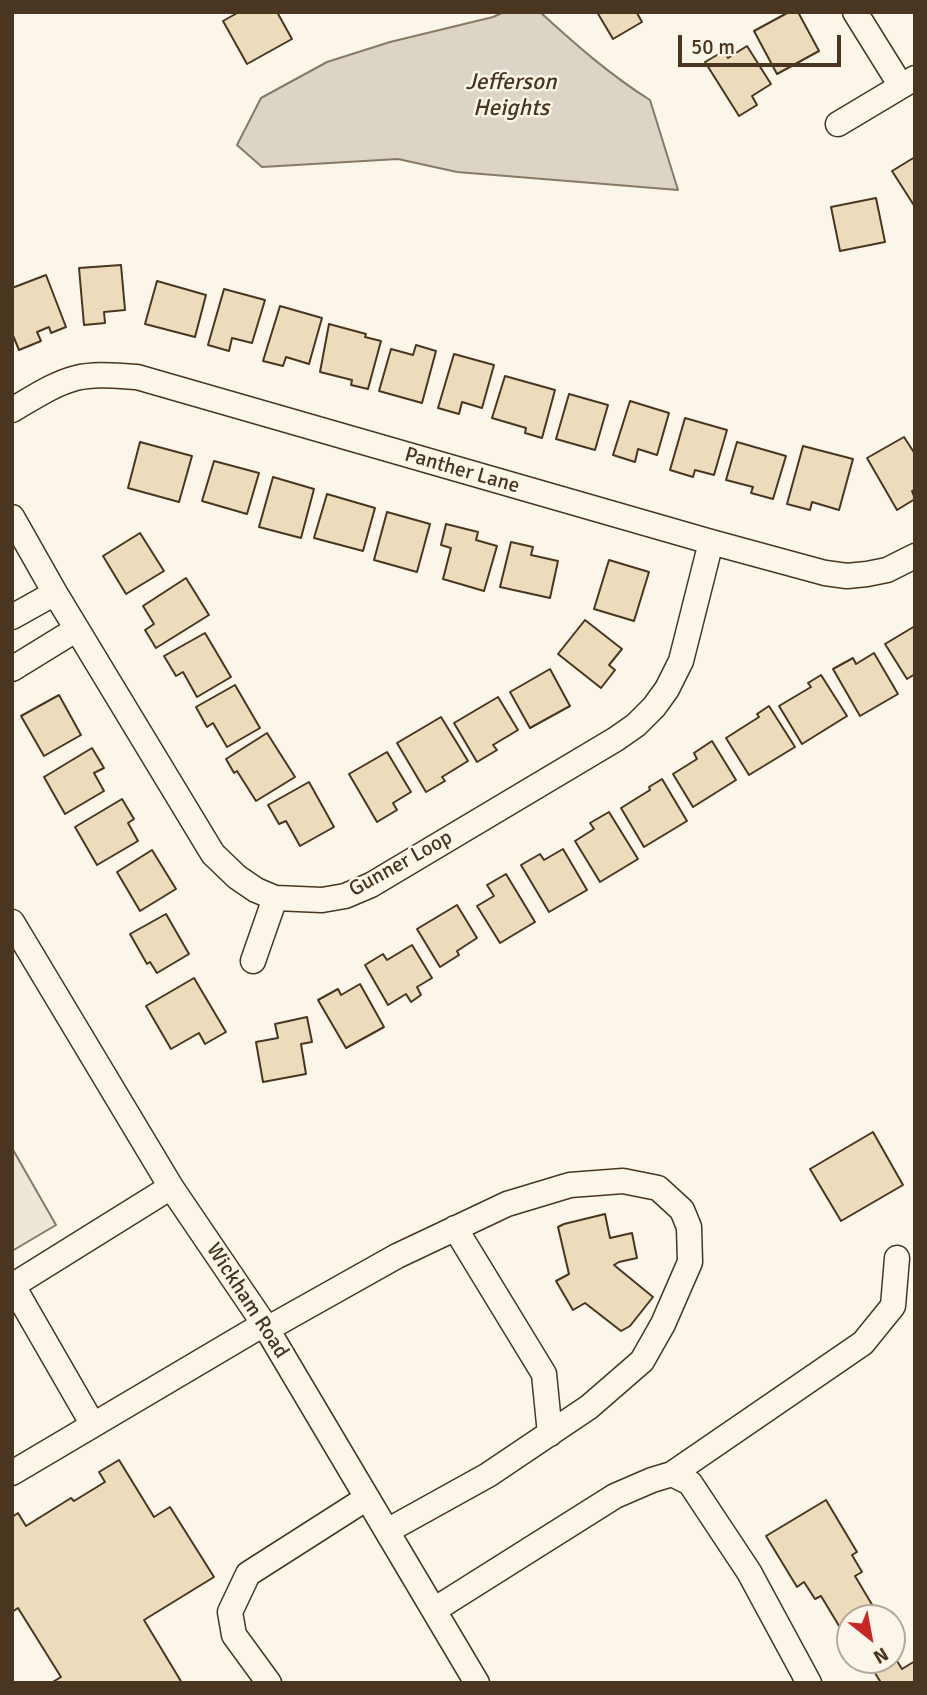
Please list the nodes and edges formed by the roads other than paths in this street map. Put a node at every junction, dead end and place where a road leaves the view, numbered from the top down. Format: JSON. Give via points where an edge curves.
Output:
{"nodes":[{"id":1,"x":855,"y":12,"type":"edge"},
{"id":2,"x":908,"y":82,"type":"edge"},
{"id":3,"x":838,"y":124,"type":"dead end"},
{"id":4,"x":12,"y":410,"type":"edge"},
{"id":5,"x":12,"y":517,"type":"edge"},
{"id":6,"x":711,"y":542,"type":"junction"},
{"id":7,"x":915,"y":556,"type":"edge"},
{"id":8,"x":55,"y":593,"type":"junction"},
{"id":9,"x":12,"y":617,"type":"edge"},
{"id":10,"x":77,"y":629,"type":"junction"},
{"id":11,"x":12,"y":669,"type":"edge"},
{"id":12,"x":275,"y":898,"type":"junction"},
{"id":13,"x":12,"y":922,"type":"edge"},
{"id":14,"x":253,"y":961,"type":"dead end"},
{"id":15,"x":171,"y":1187,"type":"junction"},
{"id":16,"x":455,"y":1228,"type":"junction"},
{"id":17,"x":897,"y":1258,"type":"dead end"},
{"id":18,"x":12,"y":1286,"type":"edge"},
{"id":19,"x":266,"y":1326,"type":"junction"},
{"id":20,"x":93,"y":1425,"type":"junction"},
{"id":21,"x":550,"y":1434,"type":"junction"},
{"id":22,"x":12,"y":1473,"type":"edge"},
{"id":23,"x":672,"y":1474,"type":"junction"},
{"id":24,"x":368,"y":1498,"type":"junction"},
{"id":25,"x":387,"y":1531,"type":"junction"},
{"id":26,"x":434,"y":1610,"type":"junction"},
{"id":27,"x":467,"y":1679,"type":"edge"},
{"id":28,"x":269,"y":1683,"type":"edge"},
{"id":29,"x":809,"y":1683,"type":"edge"}],
"edges":[{"from":1,"to":2,"type":"street"},
{"from":2,"to":3,"type":"street"},
{"from":4,"to":6,"type":"street","name":"Panther Lane","via":[[77,378],[137,377]]},
{"from":5,"to":8,"type":"street","name":"Gunner Loop"},
{"from":6,"to":7,"type":"street","name":"Panther Lane","via":[[847,576],[887,570]]},
{"from":6,"to":12,"type":"street","name":"Gunner Loop","via":[[681,661],[661,698],[636,725],[371,885],[322,900]]},
{"from":8,"to":9,"type":"street"},
{"from":8,"to":10,"type":"street","name":"Gunner Loop"},
{"from":10,"to":11,"type":"street"},
{"from":10,"to":12,"type":"street","name":"Gunner Loop","via":[[213,854],[237,877]]},
{"from":12,"to":14,"type":"street"},
{"from":13,"to":15,"type":"street","name":"Wickham Road"},
{"from":15,"to":18,"type":"street"},
{"from":15,"to":19,"type":"street","name":"Wickham Road"},
{"from":16,"to":19,"type":"street"},
{"from":16,"to":21,"type":"street","via":[[544,1374]]},
{"from":16,"to":21,"type":"street","via":[[507,1203],[570,1185],[623,1181],[658,1188],[682,1210],[690,1262],[642,1361]]},
{"from":17,"to":23,"type":"street","via":[[893,1306],[863,1343]]},
{"from":18,"to":20,"type":"street"},
{"from":19,"to":20,"type":"street"},
{"from":19,"to":24,"type":"street","name":"Wickham Road"},
{"from":20,"to":22,"type":"street"},
{"from":21,"to":25,"type":"street","via":[[488,1475]]},
{"from":23,"to":26,"type":"street","via":[[615,1496]]},
{"from":23,"to":29,"type":"street","via":[[690,1483],[742,1560]]},
{"from":24,"to":25,"type":"street","name":"Wickham Road"},
{"from":24,"to":28,"type":"street","via":[[248,1574],[230,1612],[234,1635]]},
{"from":25,"to":26,"type":"street","name":"Wickham Road"},
{"from":26,"to":27,"type":"street","name":"Wickham Road"}]}
